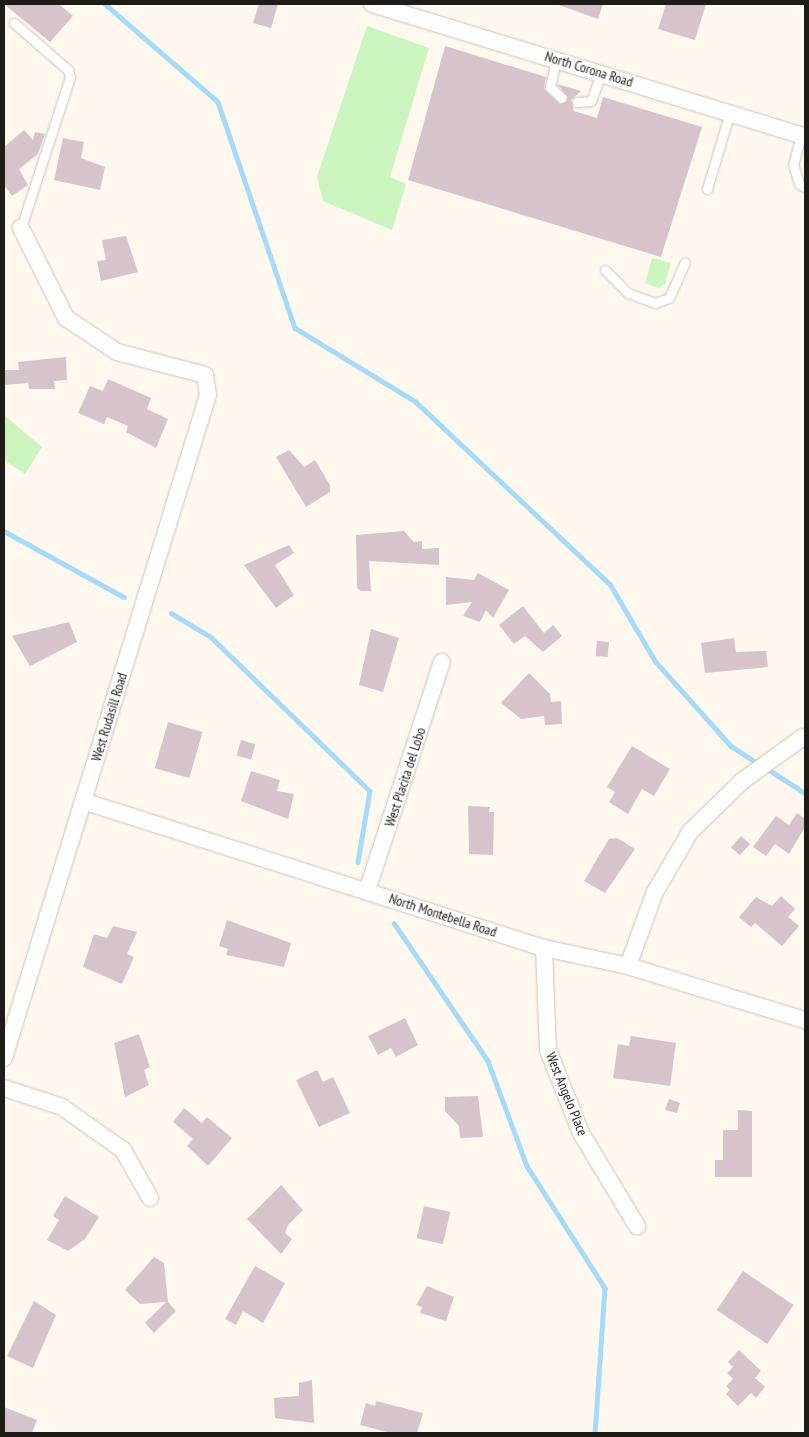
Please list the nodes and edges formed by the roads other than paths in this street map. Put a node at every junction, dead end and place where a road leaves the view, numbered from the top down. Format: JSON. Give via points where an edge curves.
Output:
{"nodes":[{"id":1,"x":372,"y":4,"type":"edge"},
{"id":2,"x":14,"y":23,"type":"dead end"},
{"id":3,"x":556,"y":59,"type":"junction"},
{"id":4,"x":601,"y":73,"type":"junction"},
{"id":5,"x":562,"y":98,"type":"dead end"},
{"id":6,"x":577,"y":102,"type":"dead end"},
{"id":7,"x":730,"y":112,"type":"junction"},
{"id":8,"x":803,"y":136,"type":"edge"},
{"id":9,"x":805,"y":187,"type":"edge"},
{"id":10,"x":707,"y":189,"type":"dead end"},
{"id":11,"x":21,"y":228,"type":"joint"},
{"id":12,"x":685,"y":262,"type":"dead end"},
{"id":13,"x":605,"y":270,"type":"dead end"},
{"id":14,"x":442,"y":662,"type":"dead end"},
{"id":15,"x":804,"y":737,"type":"dead end"},
{"id":16,"x":83,"y":801,"type":"junction"},
{"id":17,"x":367,"y":891,"type":"junction"},
{"id":18,"x":544,"y":948,"type":"junction"},
{"id":19,"x":628,"y":966,"type":"junction"},
{"id":20,"x":805,"y":1020,"type":"edge"},
{"id":21,"x":4,"y":1058,"type":"edge"},
{"id":22,"x":4,"y":1088,"type":"edge"},
{"id":23,"x":150,"y":1198,"type":"dead end"},
{"id":24,"x":638,"y":1226,"type":"dead end"}],
"edges":[{"from":1,"to":3,"type":"street","name":"North Corona Road"},
{"from":2,"to":11,"type":"lane","via":[[68,70],[70,77]]},
{"from":3,"to":4,"type":"street","name":"North Corona Road"},
{"from":3,"to":5,"type":"lane","via":[[550,87]]},
{"from":4,"to":6,"type":"lane","via":[[592,101]]},
{"from":4,"to":7,"type":"street","name":"North Corona Road"},
{"from":7,"to":8,"type":"street","name":"North Corona Road"},
{"from":7,"to":10,"type":"lane"},
{"from":8,"to":9,"type":"lane","via":[[793,164],[799,184]]},
{"from":11,"to":16,"type":"street","name":"West Rudasill Road","via":[[66,318],[117,352],[206,374],[208,395]]},
{"from":12,"to":13,"type":"lane","via":[[669,298],[655,302],[628,293]]},
{"from":14,"to":17,"type":"street","name":"West Placita del Lobo"},
{"from":15,"to":19,"type":"street","via":[[742,781],[690,832],[656,892]]},
{"from":16,"to":17,"type":"street","name":"North Montebella Road"},
{"from":16,"to":21,"type":"street","name":"West Rudasill Road"},
{"from":17,"to":18,"type":"street","name":"North Montebella Road"},
{"from":18,"to":19,"type":"street","name":"North Montebella Road"},
{"from":18,"to":24,"type":"street","name":"West Angelo Place","via":[[548,1050],[581,1133]]},
{"from":19,"to":20,"type":"street","name":"North Montebella Road"},
{"from":22,"to":23,"type":"street","via":[[62,1107],[123,1150]]}]}
